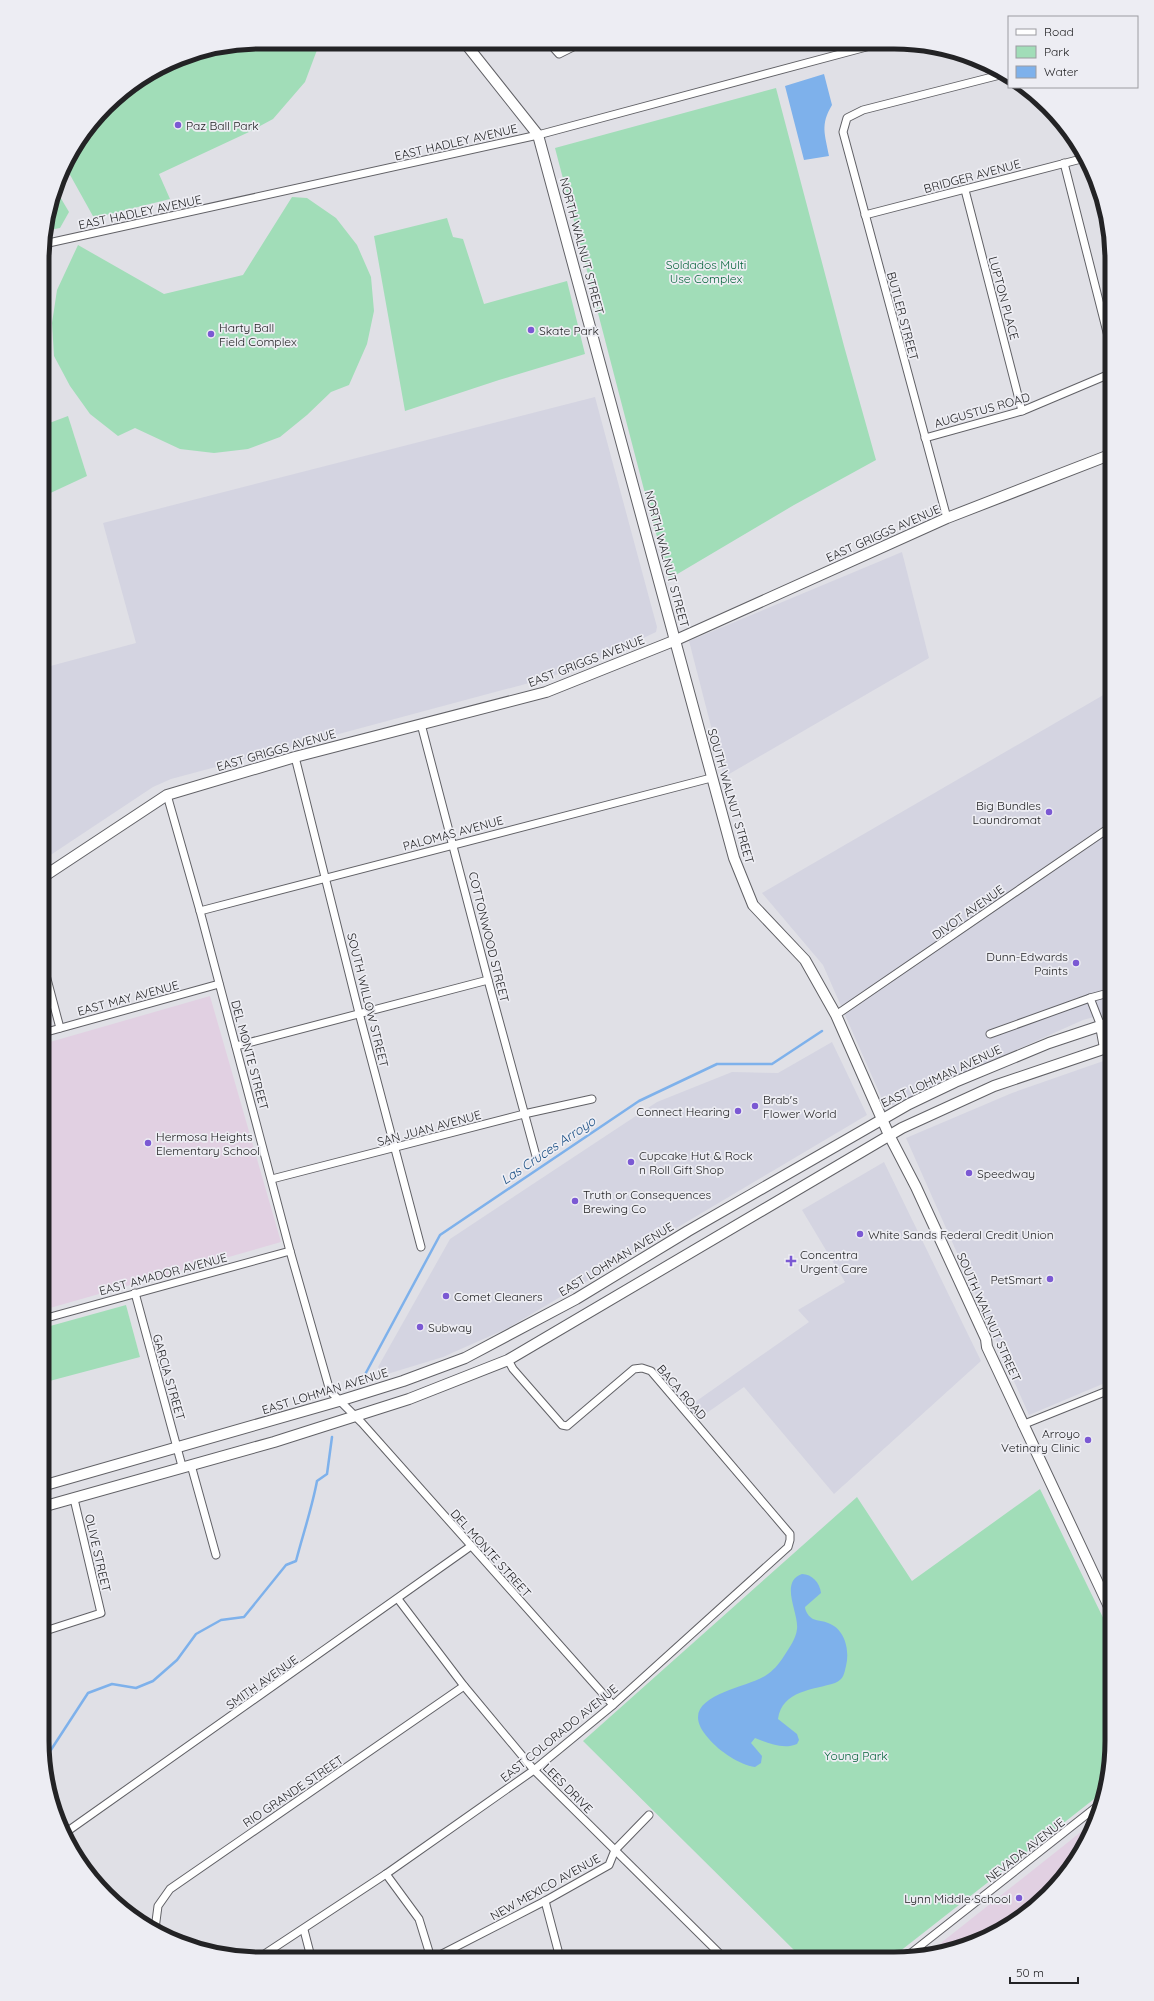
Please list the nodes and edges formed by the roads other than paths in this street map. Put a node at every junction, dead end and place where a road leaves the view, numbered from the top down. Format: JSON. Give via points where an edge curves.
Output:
{"nodes":[{"id":1,"x":469,"y":49,"type":"edge"},
{"id":2,"x":554,"y":49,"type":"edge"},
{"id":3,"x":569,"y":49,"type":"edge"},
{"id":4,"x":859,"y":49,"type":"edge"},
{"id":5,"x":997,"y":76,"type":"edge"},
{"id":6,"x":538,"y":135,"type":"junction"},
{"id":7,"x":1079,"y":159,"type":"edge"},
{"id":8,"x":1064,"y":163,"type":"junction"},
{"id":9,"x":965,"y":190,"type":"junction"},
{"id":10,"x":865,"y":215,"type":"junction"},
{"id":11,"x":49,"y":243,"type":"edge"},
{"id":12,"x":1105,"y":324,"type":"edge"},
{"id":13,"x":1105,"y":376,"type":"edge"},
{"id":14,"x":1022,"y":411,"type":"junction"},
{"id":15,"x":925,"y":438,"type":"junction"},
{"id":16,"x":1105,"y":457,"type":"edge"},
{"id":17,"x":947,"y":518,"type":"junction"},
{"id":18,"x":676,"y":640,"type":"junction"},
{"id":19,"x":421,"y":724,"type":"junction"},
{"id":20,"x":295,"y":757,"type":"junction"},
{"id":21,"x":711,"y":778,"type":"junction"},
{"id":22,"x":167,"y":795,"type":"junction"},
{"id":23,"x":1105,"y":831,"type":"edge"},
{"id":24,"x":454,"y":844,"type":"junction"},
{"id":25,"x":49,"y":873,"type":"edge"},
{"id":26,"x":326,"y":878,"type":"junction"},
{"id":27,"x":200,"y":911,"type":"junction"},
{"id":28,"x":488,"y":980,"type":"junction"},
{"id":29,"x":219,"y":984,"type":"junction"},
{"id":30,"x":49,"y":987,"type":"edge"},
{"id":31,"x":1105,"y":994,"type":"edge"},
{"id":32,"x":1090,"y":998,"type":"junction"},
{"id":33,"x":359,"y":1013,"type":"junction"},
{"id":34,"x":836,"y":1015,"type":"junction"},
{"id":35,"x":1105,"y":1025,"type":"edge"},
{"id":36,"x":1101,"y":1026,"type":"junction"},
{"id":37,"x":60,"y":1028,"type":"junction"},
{"id":38,"x":49,"y":1031,"type":"edge"},
{"id":39,"x":990,"y":1034,"type":"dead end"},
{"id":40,"x":1105,"y":1038,"type":"edge"},
{"id":41,"x":236,"y":1046,"type":"junction"},
{"id":42,"x":1105,"y":1048,"type":"edge"},
{"id":43,"x":985,"y":1069,"type":"junction"},
{"id":44,"x":994,"y":1086,"type":"junction"},
{"id":45,"x":592,"y":1099,"type":"dead end"},
{"id":46,"x":524,"y":1114,"type":"junction"},
{"id":47,"x":881,"y":1118,"type":"junction"},
{"id":48,"x":888,"y":1135,"type":"junction"},
{"id":49,"x":396,"y":1148,"type":"junction"},
{"id":50,"x":536,"y":1156,"type":"dead end"},
{"id":51,"x":272,"y":1179,"type":"junction"},
{"id":52,"x":420,"y":1247,"type":"dead end"},
{"id":53,"x":290,"y":1251,"type":"junction"},
{"id":54,"x":135,"y":1293,"type":"junction"},
{"id":55,"x":49,"y":1317,"type":"edge"},
{"id":56,"x":508,"y":1360,"type":"junction"},
{"id":57,"x":1105,"y":1392,"type":"edge"},
{"id":58,"x":339,"y":1401,"type":"junction"},
{"id":59,"x":352,"y":1415,"type":"junction"},
{"id":60,"x":1022,"y":1424,"type":"junction"},
{"id":61,"x":178,"y":1448,"type":"junction"},
{"id":62,"x":186,"y":1466,"type":"junction"},
{"id":63,"x":49,"y":1484,"type":"edge"},
{"id":64,"x":74,"y":1498,"type":"junction"},
{"id":65,"x":49,"y":1505,"type":"edge"},
{"id":66,"x":790,"y":1540,"type":"joint"},
{"id":67,"x":470,"y":1546,"type":"junction"},
{"id":68,"x":216,"y":1554,"type":"dead end"},
{"id":69,"x":1105,"y":1599,"type":"edge"},
{"id":70,"x":398,"y":1600,"type":"junction"},
{"id":71,"x":49,"y":1630,"type":"edge"},
{"id":72,"x":464,"y":1686,"type":"junction"},
{"id":73,"x":613,"y":1705,"type":"junction"},
{"id":74,"x":534,"y":1770,"type":"junction"},
{"id":75,"x":1094,"y":1809,"type":"edge"},
{"id":76,"x":649,"y":1815,"type":"dead end"},
{"id":77,"x":69,"y":1830,"type":"edge"},
{"id":78,"x":615,"y":1850,"type":"junction"},
{"id":79,"x":386,"y":1874,"type":"junction"},
{"id":80,"x":544,"y":1901,"type":"junction"},
{"id":81,"x":156,"y":1924,"type":"edge"},
{"id":82,"x":304,"y":1930,"type":"junction"},
{"id":83,"x":913,"y":1951,"type":"edge"},
{"id":84,"x":268,"y":1952,"type":"edge"},
{"id":85,"x":310,"y":1952,"type":"edge"},
{"id":86,"x":429,"y":1952,"type":"edge"},
{"id":87,"x":446,"y":1952,"type":"edge"},
{"id":88,"x":558,"y":1952,"type":"edge"},
{"id":89,"x":719,"y":1952,"type":"edge"}],
"edges":[{"from":1,"to":6,"type":"street","name":"NORTH WALNUT STREET"},
{"from":2,"to":3,"type":"street","via":[[559,54]]},
{"from":4,"to":6,"type":"street","name":"EAST HADLEY AVENUE"},
{"from":5,"to":10,"type":"street","name":"BUTLER STREET","via":[[863,110],[847,118],[843,132]]},
{"from":6,"to":11,"type":"street","name":"EAST HADLEY AVENUE"},
{"from":6,"to":18,"type":"street","name":"NORTH WALNUT STREET"},
{"from":7,"to":8,"type":"street","name":"BRIDGER AVENUE"},
{"from":8,"to":9,"type":"street","name":"BRIDGER AVENUE"},
{"from":8,"to":12,"type":"street"},
{"from":9,"to":10,"type":"street","name":"BRIDGER AVENUE"},
{"from":9,"to":14,"type":"street","name":"LUPTON PLACE"},
{"from":10,"to":15,"type":"street","name":"BUTLER STREET"},
{"from":13,"to":14,"type":"street","name":"AUGUSTUS ROAD"},
{"from":14,"to":15,"type":"street","name":"AUGUSTUS ROAD"},
{"from":15,"to":17,"type":"street","name":"BUTLER STREET"},
{"from":16,"to":17,"type":"street","name":"EAST GRIGGS AVENUE"},
{"from":17,"to":18,"type":"street","name":"EAST GRIGGS AVENUE"},
{"from":18,"to":19,"type":"street","name":"EAST GRIGGS AVENUE","via":[[546,692]]},
{"from":18,"to":21,"type":"street","name":"SOUTH WALNUT STREET"},
{"from":19,"to":20,"type":"street","name":"EAST GRIGGS AVENUE"},
{"from":19,"to":24,"type":"street","name":"COTTONWOOD STREET"},
{"from":20,"to":22,"type":"street","name":"EAST GRIGGS AVENUE"},
{"from":20,"to":26,"type":"street","name":"SOUTH WILLOW STREET"},
{"from":21,"to":24,"type":"street","name":"PALOMAS AVENUE"},
{"from":21,"to":34,"type":"street","name":"SOUTH WALNUT STREET","via":[[734,858],[754,905],[805,960]]},
{"from":22,"to":25,"type":"street","name":"EAST GRIGGS AVENUE"},
{"from":22,"to":27,"type":"street","name":"DEL MONTE STREET"},
{"from":23,"to":34,"type":"street","name":"DIVOT AVENUE"},
{"from":24,"to":26,"type":"street","name":"PALOMAS AVENUE"},
{"from":24,"to":28,"type":"street","name":"COTTONWOOD STREET"},
{"from":26,"to":27,"type":"street","name":"PALOMAS AVENUE"},
{"from":26,"to":33,"type":"street","name":"SOUTH WILLOW STREET"},
{"from":27,"to":29,"type":"street","name":"DEL MONTE STREET"},
{"from":28,"to":33,"type":"street"},
{"from":28,"to":46,"type":"street","name":"COTTONWOOD STREET"},
{"from":29,"to":37,"type":"street","name":"EAST MAY AVENUE"},
{"from":29,"to":41,"type":"street","name":"DEL MONTE STREET"},
{"from":30,"to":37,"type":"street"},
{"from":31,"to":32,"type":"street"},
{"from":32,"to":36,"type":"street"},
{"from":32,"to":39,"type":"street"},
{"from":33,"to":41,"type":"street"},
{"from":33,"to":49,"type":"street","name":"SOUTH WILLOW STREET"},
{"from":34,"to":47,"type":"street","name":"SOUTH WALNUT STREET"},
{"from":35,"to":36,"type":"street","name":"EAST LOHMAN AVENUE"},
{"from":36,"to":40,"type":"street"},
{"from":36,"to":43,"type":"street","name":"EAST LOHMAN AVENUE","via":[[1048,1043]]},
{"from":37,"to":38,"type":"street","name":"EAST MAY AVENUE"},
{"from":41,"to":51,"type":"street","name":"DEL MONTE STREET"},
{"from":42,"to":44,"type":"street"},
{"from":43,"to":44,"type":"street"},
{"from":43,"to":47,"type":"street","name":"EAST LOHMAN AVENUE"},
{"from":44,"to":48,"type":"street"},
{"from":45,"to":46,"type":"street","name":"SAN JUAN AVENUE"},
{"from":46,"to":49,"type":"street","name":"SAN JUAN AVENUE"},
{"from":46,"to":50,"type":"street","name":"COTTONWOOD STREET"},
{"from":47,"to":48,"type":"street","name":"SOUTH WALNUT STREET"},
{"from":47,"to":58,"type":"street","name":"EAST LOHMAN AVENUE","via":[[530,1324],[465,1358]]},
{"from":48,"to":56,"type":"street"},
{"from":48,"to":60,"type":"street","name":"SOUTH WALNUT STREET","via":[[916,1187]]},
{"from":49,"to":51,"type":"street","name":"SAN JUAN AVENUE"},
{"from":49,"to":52,"type":"street","name":"SOUTH WILLOW STREET"},
{"from":51,"to":53,"type":"street","name":"DEL MONTE STREET"},
{"from":53,"to":54,"type":"street","name":"EAST AMADOR AVENUE"},
{"from":53,"to":58,"type":"street","name":"DEL MONTE STREET","via":[[330,1391]]},
{"from":54,"to":55,"type":"street","name":"EAST AMADOR AVENUE"},
{"from":54,"to":61,"type":"street","name":"GARCIA STREET"},
{"from":56,"to":59,"type":"street","via":[[409,1399]]},
{"from":56,"to":66,"type":"street","name":"BACA ROAD","via":[[562,1425],[567,1426],[634,1369],[651,1371],[790,1534]]},
{"from":57,"to":60,"type":"street"},
{"from":58,"to":59,"type":"street","name":"DEL MONTE STREET"},
{"from":58,"to":61,"type":"street","name":"EAST LOHMAN AVENUE"},
{"from":59,"to":62,"type":"street","via":[[274,1442]]},
{"from":59,"to":67,"type":"street","name":"DEL MONTE STREET","via":[[362,1423]]},
{"from":60,"to":69,"type":"street","name":"SOUTH WALNUT STREET"},
{"from":61,"to":62,"type":"street","name":"GARCIA STREET"},
{"from":61,"to":63,"type":"street","name":"EAST LOHMAN AVENUE"},
{"from":62,"to":64,"type":"street"},
{"from":62,"to":68,"type":"street","name":"GARCIA STREET"},
{"from":64,"to":65,"type":"street"},
{"from":64,"to":71,"type":"street","name":"OLIVE STREET","via":[[101,1613]]},
{"from":66,"to":73,"type":"street","name":"EAST COLORADO AVENUE","via":[[788,1547]]},
{"from":67,"to":70,"type":"street","name":"SMITH AVENUE"},
{"from":67,"to":73,"type":"street","name":"DEL MONTE STREET"},
{"from":70,"to":72,"type":"street","name":"LEES DRIVE"},
{"from":70,"to":77,"type":"street","name":"SMITH AVENUE"},
{"from":72,"to":74,"type":"street","name":"LEES DRIVE"},
{"from":72,"to":81,"type":"street","name":"RIO GRANDE STREET","via":[[170,1888],[158,1906]]},
{"from":73,"to":74,"type":"street","name":"EAST COLORADO AVENUE"},
{"from":74,"to":78,"type":"street","name":"LEES DRIVE"},
{"from":74,"to":79,"type":"street","name":"EAST COLORADO AVENUE"},
{"from":75,"to":83,"type":"street","name":"NEVADA AVENUE"},
{"from":76,"to":78,"type":"street","name":"NEW MEXICO AVENUE"},
{"from":78,"to":80,"type":"street","name":"NEW MEXICO AVENUE","via":[[609,1865]]},
{"from":78,"to":89,"type":"street","name":"LEES DRIVE"},
{"from":79,"to":82,"type":"street","name":"EAST COLORADO AVENUE"},
{"from":79,"to":86,"type":"street","via":[[419,1919]]},
{"from":80,"to":87,"type":"street","name":"NEW MEXICO AVENUE"},
{"from":80,"to":88,"type":"street"},
{"from":82,"to":84,"type":"street","name":"EAST COLORADO AVENUE"},
{"from":82,"to":85,"type":"street"}]}
